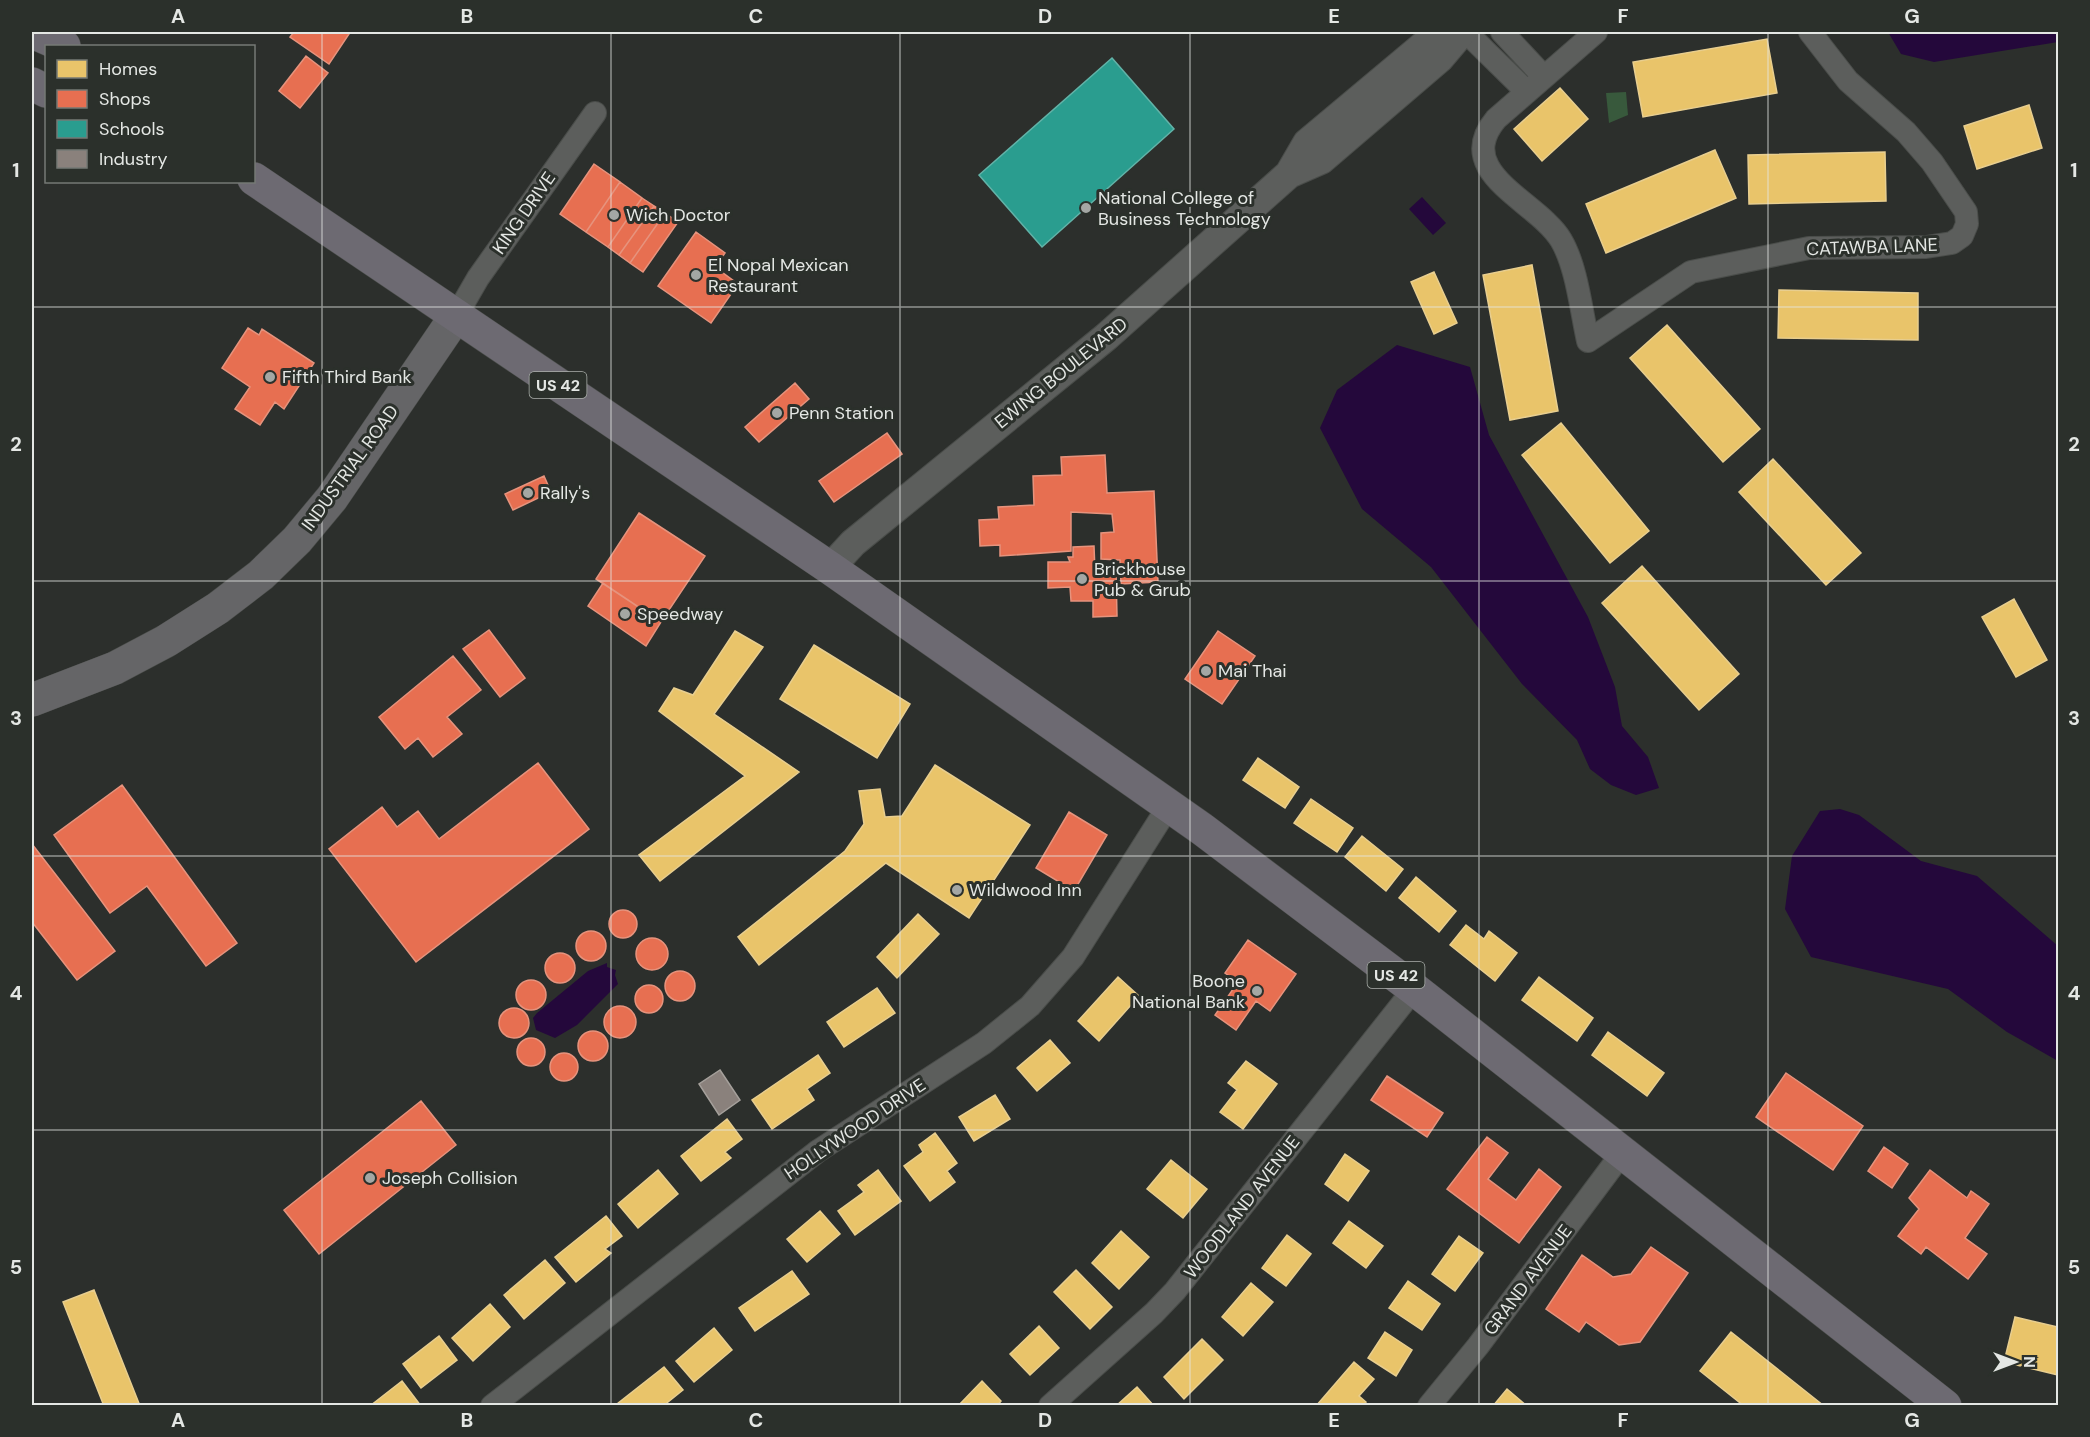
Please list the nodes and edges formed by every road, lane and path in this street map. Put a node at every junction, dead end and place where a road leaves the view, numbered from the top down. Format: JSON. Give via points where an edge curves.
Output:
{"nodes":[{"id":1,"x":32,"y":32,"type":"edge"},
{"id":2,"x":1456,"y":32,"type":"edge"},
{"id":3,"x":1464,"y":32,"type":"edge"},
{"id":4,"x":1502,"y":32,"type":"edge"},
{"id":5,"x":1596,"y":32,"type":"edge"},
{"id":6,"x":1810,"y":32,"type":"edge"},
{"id":7,"x":62,"y":45,"type":"edge"},
{"id":8,"x":1544,"y":77,"type":"junction"},
{"id":9,"x":1527,"y":92,"type":"junction"},
{"id":10,"x":595,"y":113,"type":"dead end"},
{"id":11,"x":1289,"y":174,"type":"junction"},
{"id":12,"x":255,"y":182,"type":"edge"},
{"id":13,"x":456,"y":316,"type":"junction"},
{"id":14,"x":830,"y":568,"type":"junction"},
{"id":15,"x":32,"y":700,"type":"edge"},
{"id":16,"x":1168,"y":807,"type":"junction"},
{"id":17,"x":1414,"y":988,"type":"junction"},
{"id":18,"x":1623,"y":1152,"type":"junction"},
{"id":19,"x":492,"y":1406,"type":"edge"},
{"id":20,"x":1050,"y":1406,"type":"edge"},
{"id":21,"x":1429,"y":1406,"type":"edge"},
{"id":22,"x":1945,"y":1406,"type":"edge"}],
"edges":[{"from":1,"to":7,"type":"main road"},
{"from":2,"to":11,"type":"street","name":"EWING BOULEVARD","via":[[1430,40],[1307,143]]},
{"from":3,"to":9,"type":"street"},
{"from":3,"to":11,"type":"street","name":"EWING BOULEVARD","via":[[1440,58],[1321,160]]},
{"from":4,"to":8,"type":"street"},
{"from":5,"to":8,"type":"street","name":"CATAWBA LANE"},
{"from":6,"to":9,"type":"street","name":"CATAWBA LANE","via":[[1848,81],[1932,162],[1966,212],[1962,236],[1952,243],[1932,246],[1809,248],[1691,272],[1588,341],[1571,264],[1561,239],[1492,175],[1485,162],[1484,139],[1489,128]]},
{"from":8,"to":9,"type":"street","name":"CATAWBA LANE"},
{"from":10,"to":13,"type":"street","name":"KING DRIVE","via":[[478,278]]},
{"from":11,"to":14,"type":"street","name":"EWING BOULEVARD","via":[[1097,345],[853,543]]},
{"from":12,"to":13,"type":"main road","number":"US 42"},
{"from":13,"to":14,"type":"main road","number":"US 42"},
{"from":13,"to":15,"type":"main road","name":"INDUSTRIAL ROAD","via":[[332,498],[261,575],[166,641],[115,668]]},
{"from":14,"to":16,"type":"main road","number":"US 42"},
{"from":16,"to":17,"type":"main road","number":"US 42"},
{"from":16,"to":19,"type":"street","name":"HOLLYWOOD DRIVE","via":[[1073,957],[1030,1006],[984,1043],[818,1151]]},
{"from":17,"to":18,"type":"main road","number":"US 42"},
{"from":17,"to":20,"type":"street","name":"WOODLAND AVENUE","via":[[1175,1291]]},
{"from":18,"to":21,"type":"street","name":"GRAND AVENUE"},
{"from":18,"to":22,"type":"main road","number":"US 42"}]}
